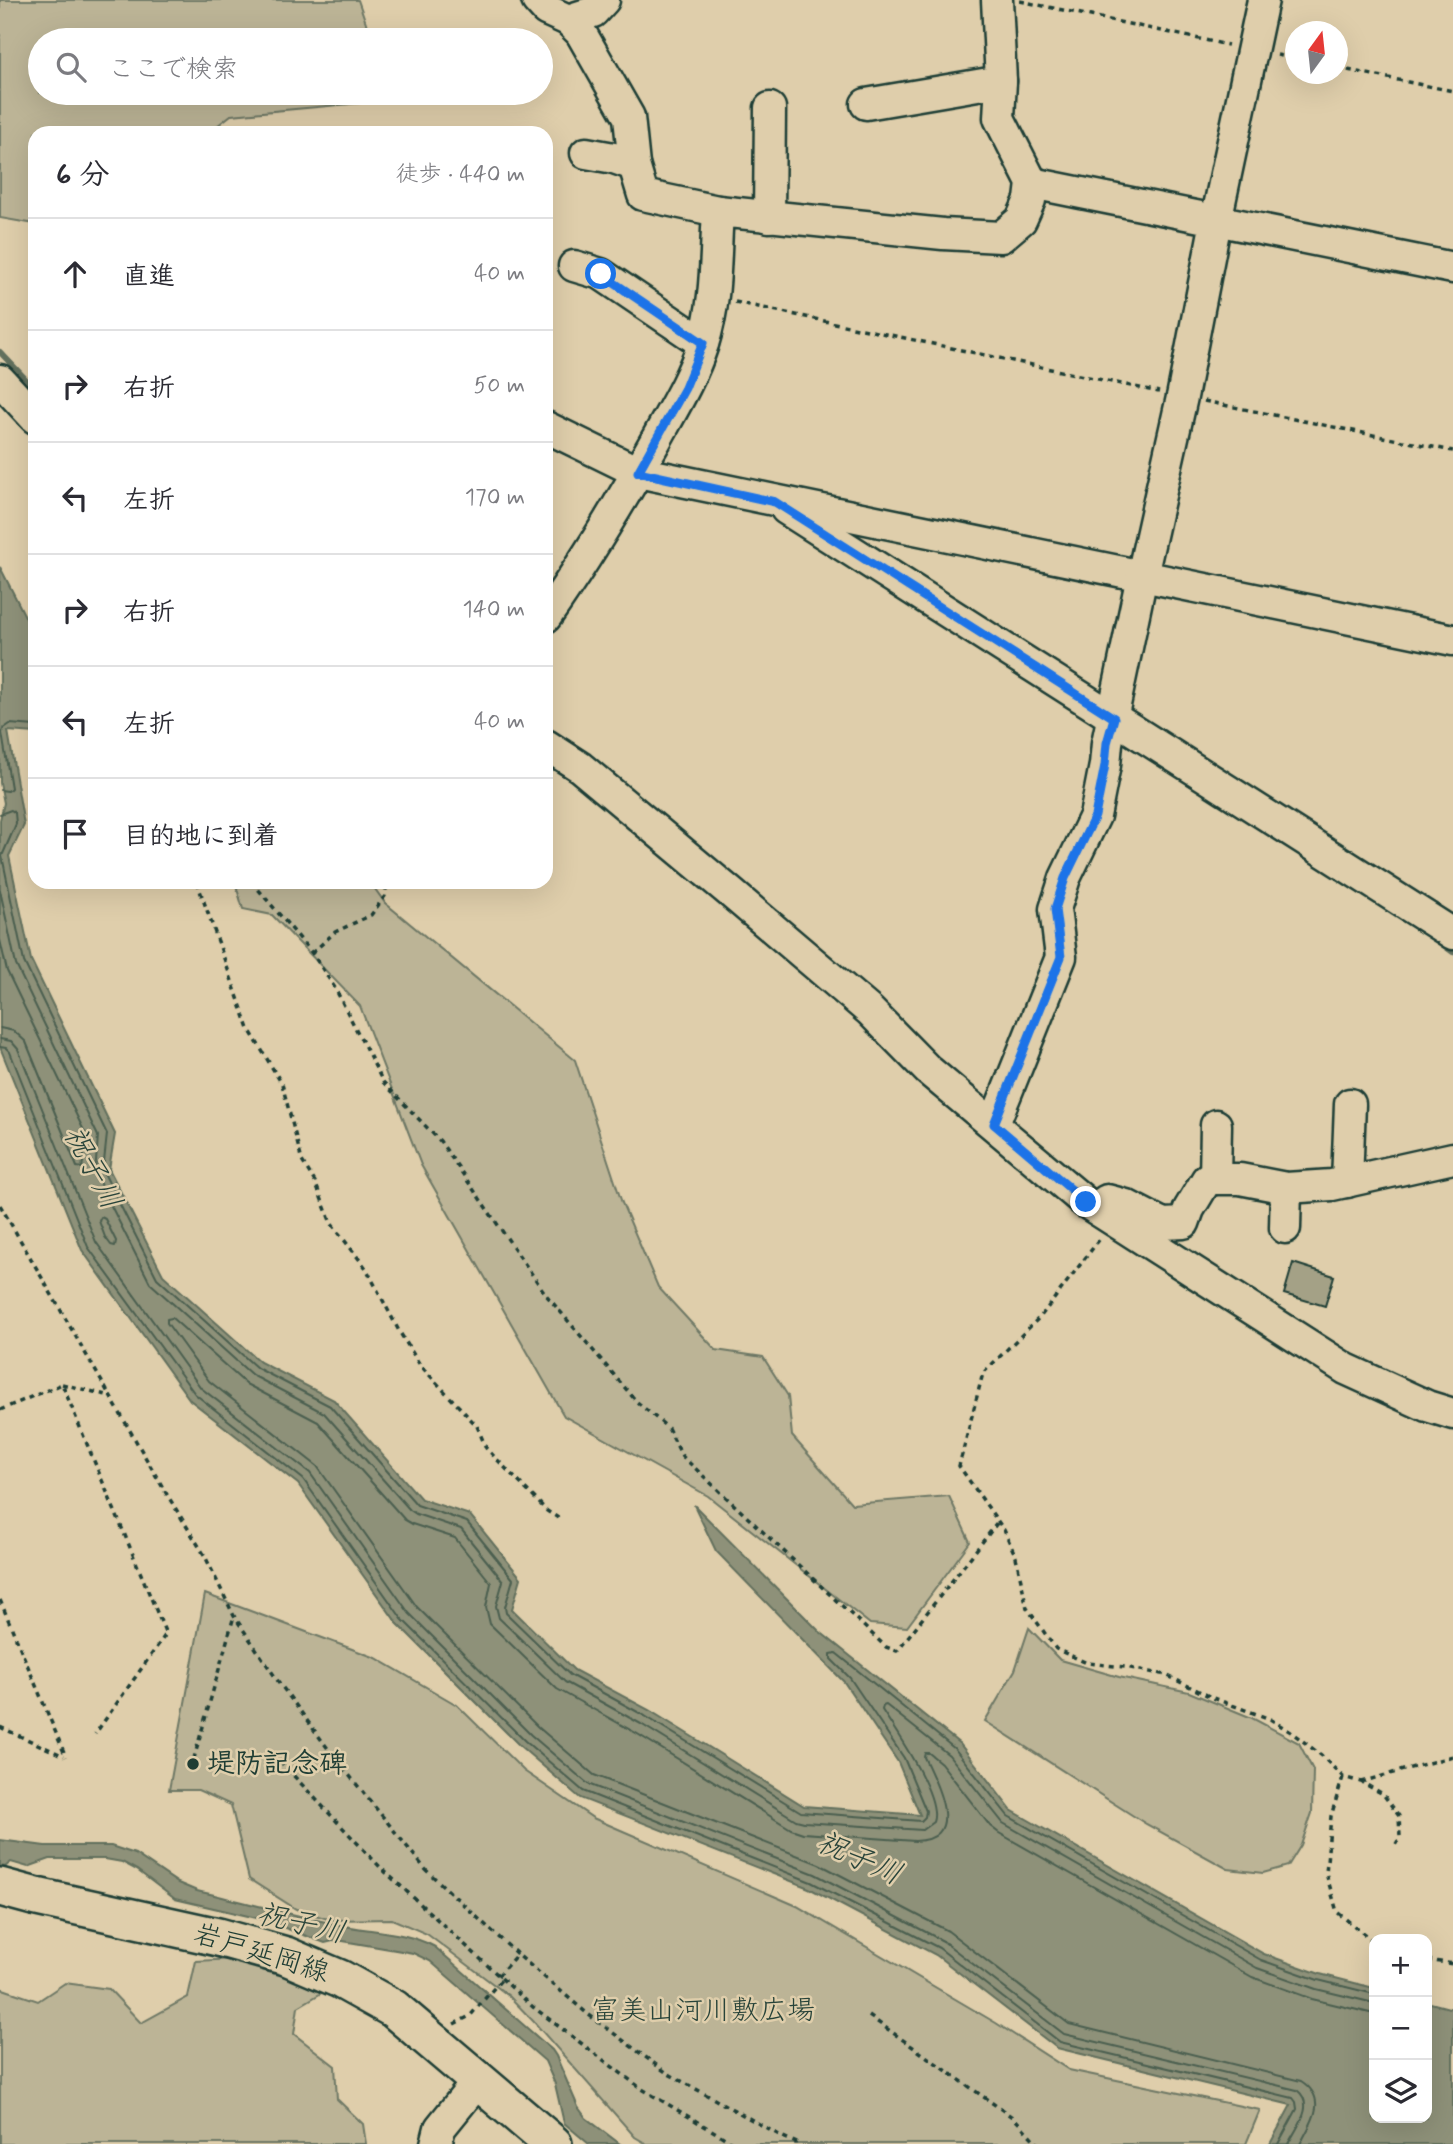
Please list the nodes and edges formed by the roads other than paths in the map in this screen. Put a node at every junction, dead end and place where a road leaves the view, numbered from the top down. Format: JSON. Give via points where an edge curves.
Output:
{"nodes":[{"id":1,"x":537,"y":0,"type":"edge"},
{"id":2,"x":604,"y":0,"type":"edge"},
{"id":3,"x":997,"y":0,"type":"edge"},
{"id":4,"x":1263,"y":0,"type":"edge"},
{"id":5,"x":568,"y":19,"type":"junction"},
{"id":6,"x":1001,"y":81,"type":"junction"},
{"id":7,"x":866,"y":104,"type":"dead end"},
{"id":8,"x":769,"y":108,"type":"dead end"},
{"id":9,"x":586,"y":153,"type":"dead end"},
{"id":10,"x":634,"y":165,"type":"junction"},
{"id":11,"x":1032,"y":183,"type":"junction"},
{"id":12,"x":718,"y":211,"type":"junction"},
{"id":13,"x":769,"y":217,"type":"junction"},
{"id":14,"x":1216,"y":221,"type":"junction"},
{"id":15,"x":574,"y":265,"type":"dead end"},
{"id":16,"x":1453,"y":268,"type":"edge"},
{"id":17,"x":703,"y":343,"type":"junction"},
{"id":18,"x":0,"y":380,"type":"edge"},
{"id":19,"x":28,"y":410,"type":"edge"},
{"id":20,"x":553,"y":430,"type":"edge"},
{"id":21,"x":638,"y":472,"type":"junction"},
{"id":22,"x":775,"y":502,"type":"junction"},
{"id":23,"x":1142,"y":576,"type":"junction"},
{"id":24,"x":553,"y":607,"type":"edge"},
{"id":25,"x":1453,"y":640,"type":"edge"},
{"id":26,"x":1114,"y":718,"type":"junction"},
{"id":27,"x":553,"y":750,"type":"edge"},
{"id":28,"x":1453,"y":934,"type":"edge"},
{"id":29,"x":1350,"y":1104,"type":"dead end"},
{"id":30,"x":994,"y":1124,"type":"junction"},
{"id":31,"x":1216,"y":1125,"type":"dead end"},
{"id":32,"x":1453,"y":1158,"type":"edge"},
{"id":33,"x":1215,"y":1179,"type":"junction"},
{"id":34,"x":1347,"y":1182,"type":"junction"},
{"id":35,"x":1286,"y":1188,"type":"junction"},
{"id":36,"x":1105,"y":1213,"type":"junction"},
{"id":37,"x":1285,"y":1228,"type":"dead end"},
{"id":38,"x":1453,"y":1414,"type":"edge"},
{"id":39,"x":0,"y":1887,"type":"edge"},
{"id":40,"x":478,"y":2081,"type":"junction"},
{"id":41,"x":436,"y":2144,"type":"edge"},
{"id":42,"x":553,"y":2144,"type":"edge"}],
"edges":[{"from":1,"to":5,"type":"street","via":[[546,10]]},
{"from":2,"to":5,"type":"street","via":[[593,12]]},
{"from":3,"to":6,"type":"street"},
{"from":4,"to":14,"type":"street"},
{"from":5,"to":10,"type":"street","via":[[581,33],[629,117]]},
{"from":6,"to":7,"type":"street"},
{"from":6,"to":11,"type":"street","via":[[999,118]]},
{"from":8,"to":13,"type":"street"},
{"from":9,"to":10,"type":"street"},
{"from":10,"to":12,"type":"street","via":[[643,195]]},
{"from":11,"to":13,"type":"street","via":[[1021,220],[1001,237]]},
{"from":11,"to":14,"type":"street"},
{"from":12,"to":13,"type":"street"},
{"from":12,"to":17,"type":"street","via":[[713,298]]},
{"from":14,"to":16,"type":"street"},
{"from":14,"to":23,"type":"street"},
{"from":15,"to":17,"type":"street","via":[[601,274]]},
{"from":17,"to":21,"type":"street","via":[[685,388]]},
{"from":18,"to":19,"type":"street"},
{"from":20,"to":21,"type":"street"},
{"from":21,"to":22,"type":"street"},
{"from":21,"to":24,"type":"street"},
{"from":22,"to":23,"type":"street"},
{"from":22,"to":26,"type":"street"},
{"from":23,"to":25,"type":"street"},
{"from":23,"to":26,"type":"street"},
{"from":26,"to":28,"type":"street"},
{"from":26,"to":30,"type":"street","via":[[1095,816],[1055,909],[1061,957]]},
{"from":27,"to":30,"type":"street","via":[[580,767],[870,1011],[928,1070]]},
{"from":29,"to":34,"type":"street"},
{"from":30,"to":36,"type":"street"},
{"from":31,"to":33,"type":"street"},
{"from":32,"to":34,"type":"street"},
{"from":33,"to":35,"type":"street","via":[[1240,1178]]},
{"from":33,"to":36,"type":"street","via":[[1207,1179],[1184,1223],[1163,1224],[1107,1200]]},
{"from":34,"to":35,"type":"street"},
{"from":35,"to":37,"type":"street"},
{"from":36,"to":38,"type":"street","via":[[1346,1369]]},
{"from":39,"to":40,"type":"main road","name":"岩戸延岡線","via":[[218,1937],[312,1966],[394,2009]]},
{"from":40,"to":41,"type":"street","via":[[440,2128]]},
{"from":40,"to":42,"type":"main road","name":"岩戸延岡線"}]}
